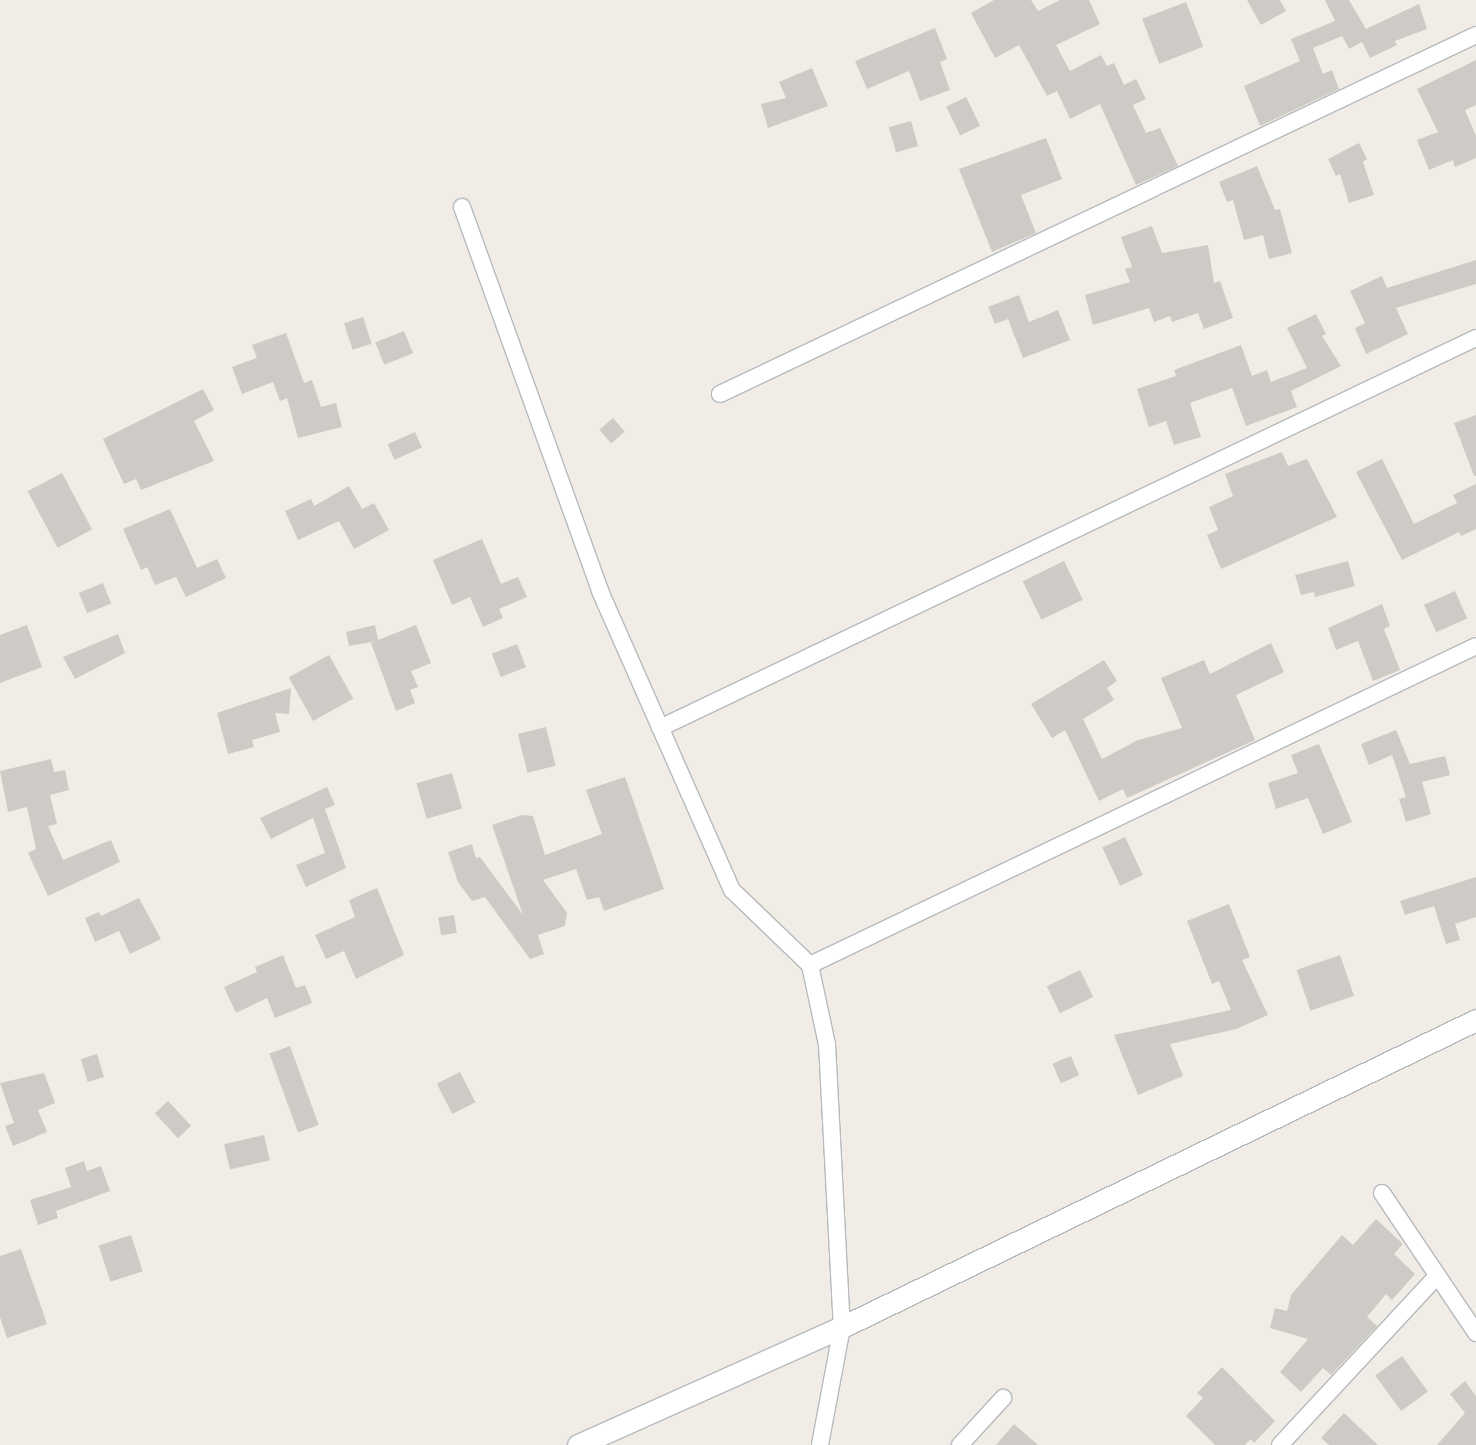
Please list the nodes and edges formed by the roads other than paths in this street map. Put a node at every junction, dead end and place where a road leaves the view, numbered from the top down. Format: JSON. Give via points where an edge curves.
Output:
{"nodes":[{"id":1,"x":1476,"y":35,"type":"edge"},
{"id":2,"x":462,"y":206,"type":"dead end"},
{"id":3,"x":1476,"y":338,"type":"edge"},
{"id":4,"x":720,"y":394,"type":"dead end"},
{"id":5,"x":1476,"y":646,"type":"edge"},
{"id":6,"x":660,"y":728,"type":"junction"},
{"id":7,"x":810,"y":965,"type":"junction"},
{"id":8,"x":1476,"y":1020,"type":"edge"},
{"id":9,"x":1382,"y":1193,"type":"dead end"},
{"id":10,"x":1437,"y":1276,"type":"junction"},
{"id":11,"x":842,"y":1327,"type":"junction"},
{"id":12,"x":1476,"y":1333,"type":"edge"},
{"id":13,"x":1002,"y":1398,"type":"dead end"},
{"id":14,"x":578,"y":1445,"type":"edge"},
{"id":15,"x":820,"y":1445,"type":"edge"},
{"id":16,"x":960,"y":1445,"type":"edge"},
{"id":17,"x":1280,"y":1445,"type":"edge"}],
"edges":[{"from":1,"to":4,"type":"street"},
{"from":2,"to":6,"type":"street","via":[[600,591]]},
{"from":3,"to":6,"type":"street"},
{"from":5,"to":7,"type":"street"},
{"from":6,"to":7,"type":"street","via":[[732,890]]},
{"from":7,"to":11,"type":"street","via":[[827,1044]]},
{"from":8,"to":11,"type":"street"},
{"from":9,"to":10,"type":"street"},
{"from":10,"to":12,"type":"street"},
{"from":10,"to":17,"type":"street"},
{"from":11,"to":14,"type":"street"},
{"from":11,"to":15,"type":"street"},
{"from":13,"to":16,"type":"street"}]}
